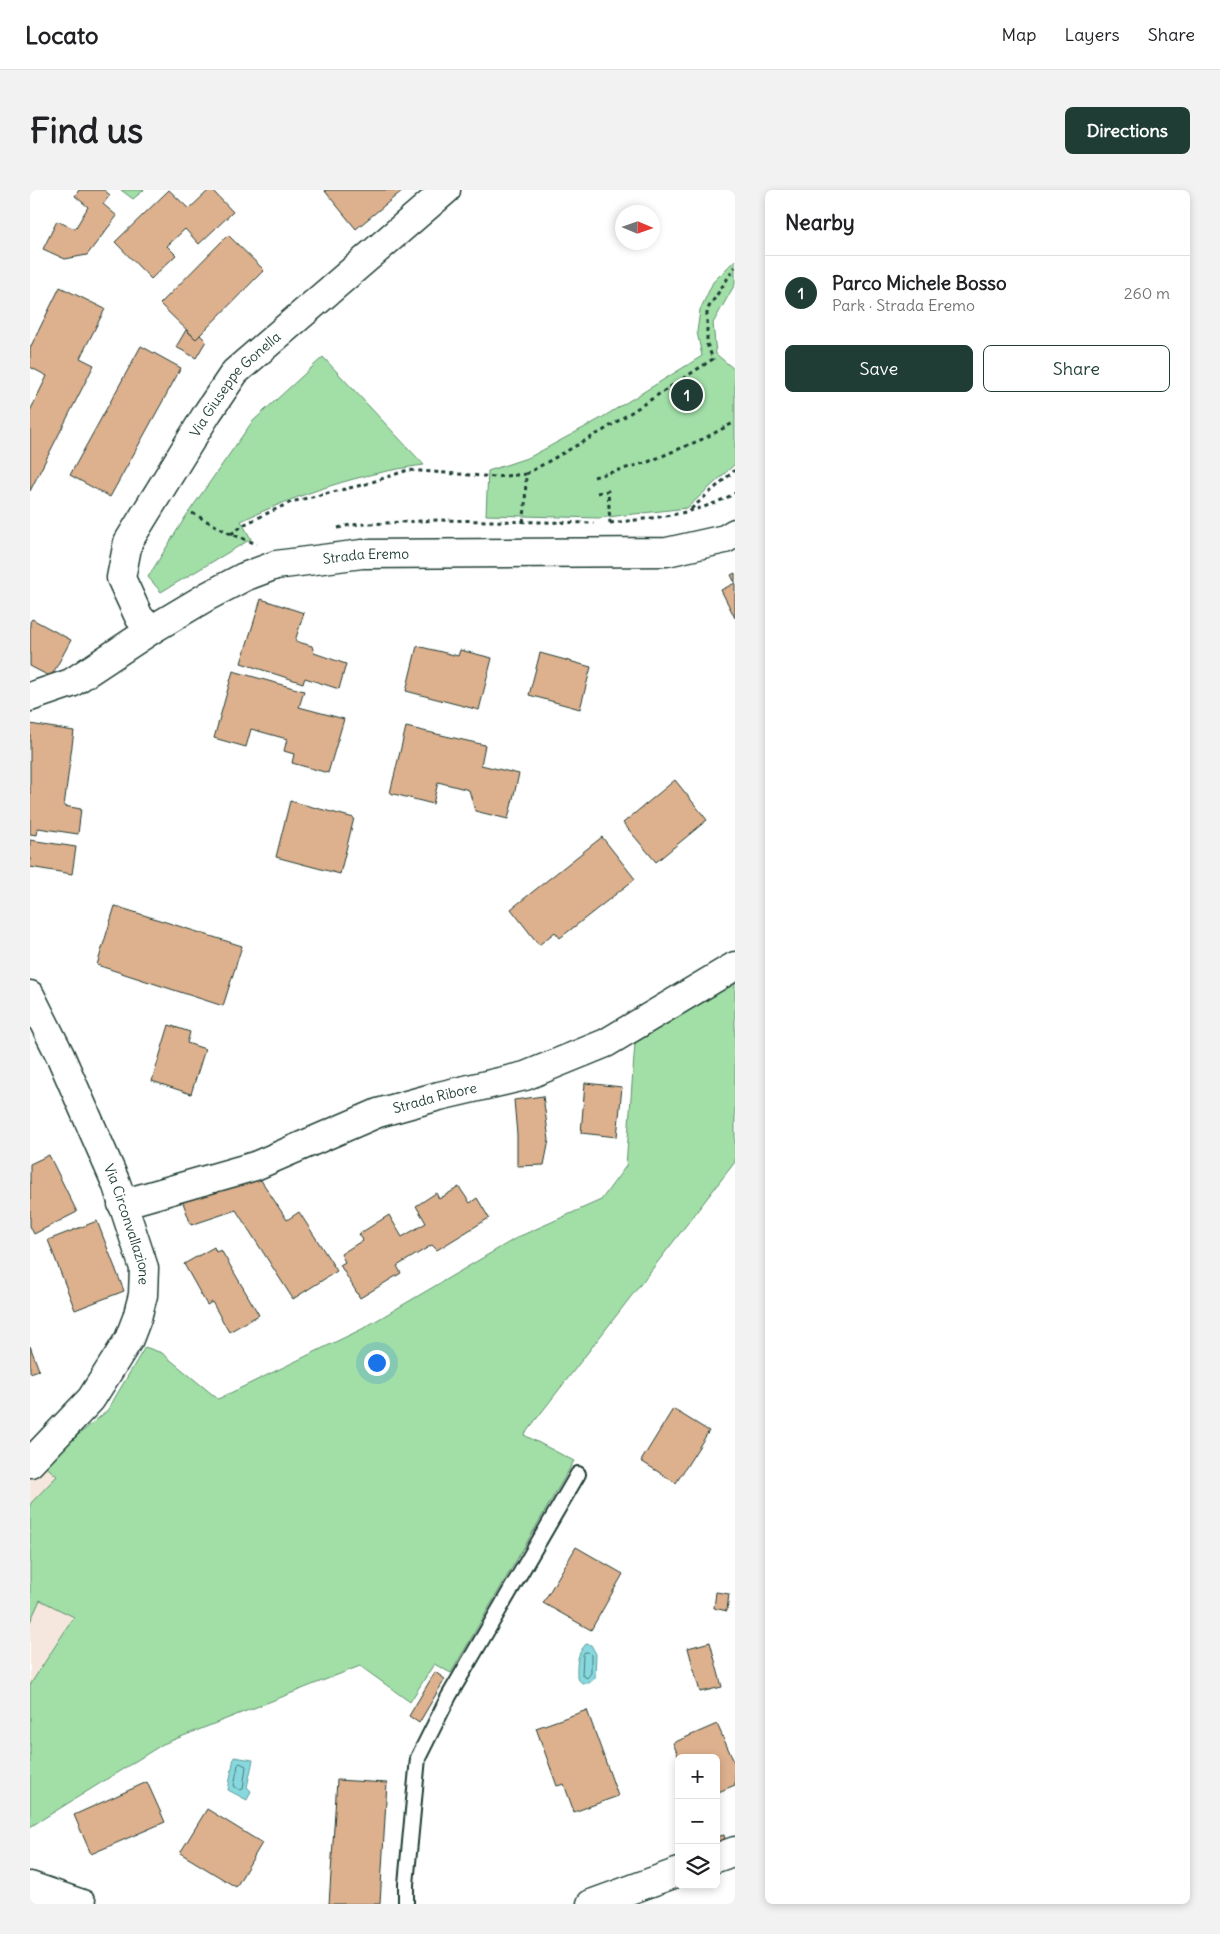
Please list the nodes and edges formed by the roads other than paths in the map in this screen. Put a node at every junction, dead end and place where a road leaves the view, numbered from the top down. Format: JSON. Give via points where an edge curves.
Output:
{"nodes":[{"id":1,"x":446,"y":190,"type":"edge"},
{"id":2,"x":735,"y":533,"type":"edge"},
{"id":3,"x":150,"y":630,"type":"junction"},
{"id":4,"x":30,"y":697,"type":"edge"},
{"id":5,"x":735,"y":966,"type":"edge"},
{"id":6,"x":30,"y":995,"type":"edge"},
{"id":7,"x":122,"y":1204,"type":"junction"},
{"id":8,"x":30,"y":1463,"type":"edge"},
{"id":9,"x":578,"y":1474,"type":"dead end"},
{"id":10,"x":735,"y":1851,"type":"edge"},
{"id":11,"x":720,"y":1857,"type":"edge"},
{"id":12,"x":675,"y":1873,"type":"edge"},
{"id":13,"x":30,"y":1886,"type":"edge"},
{"id":14,"x":82,"y":1904,"type":"edge"},
{"id":15,"x":406,"y":1904,"type":"edge"},
{"id":16,"x":591,"y":1904,"type":"edge"}],
"edges":[{"from":1,"to":3,"type":"street","name":"Via Giuseppe Gonella","via":[[235,372],[208,412],[128,542],[121,578],[139,617]]},
{"from":2,"to":3,"type":"street","name":"Strada Eremo","via":[[667,552],[362,554],[276,565],[244,577]]},
{"from":3,"to":4,"type":"street","name":"Strada Eremo","via":[[71,683]]},
{"from":5,"to":7,"type":"street","name":"Strada Ribore","via":[[606,1043],[525,1076],[378,1113],[255,1166]]},
{"from":6,"to":7,"type":"street","name":"Via Circonvallazione","via":[[60,1055],[116,1183]]},
{"from":7,"to":8,"type":"street","name":"Via Circonvallazione","via":[[144,1268],[143,1295],[137,1318],[129,1339],[90,1399]]},
{"from":9,"to":15,"type":"lane","via":[[449,1696],[418,1758]]},
{"from":10,"to":11,"type":"street"},
{"from":12,"to":16,"type":"street"},
{"from":13,"to":14,"type":"street"}]}
